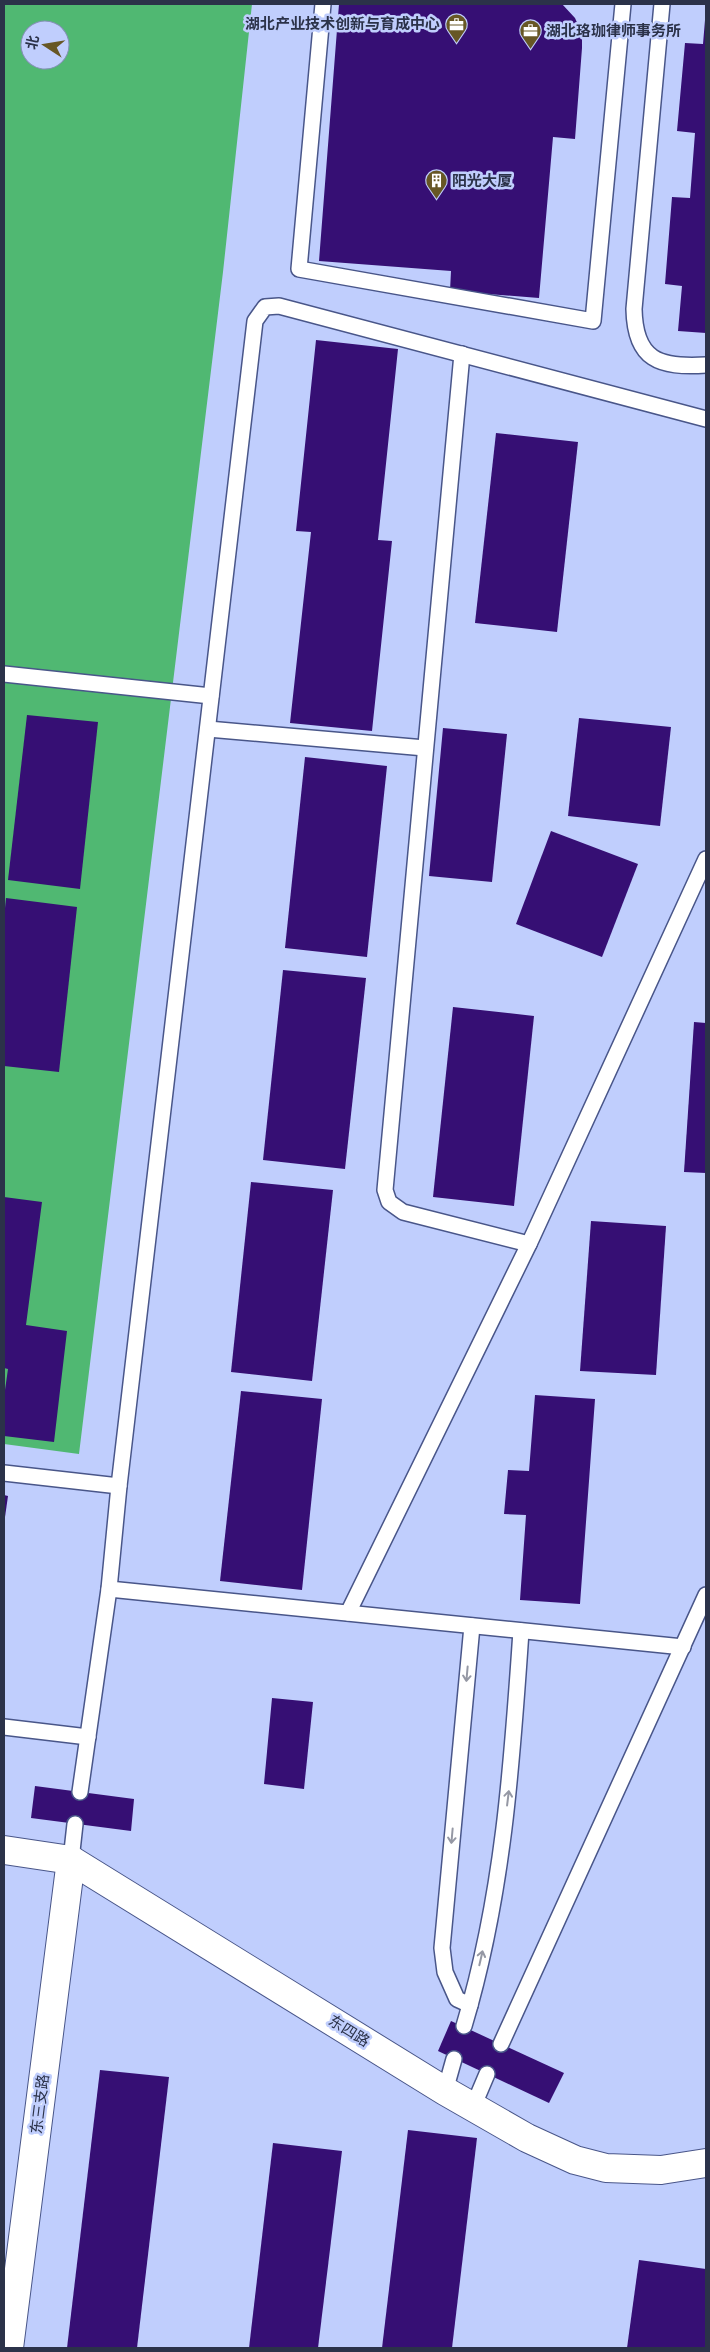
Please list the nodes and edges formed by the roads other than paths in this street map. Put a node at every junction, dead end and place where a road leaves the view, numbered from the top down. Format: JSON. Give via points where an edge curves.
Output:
{"nodes":[{"id":1,"x":323,"y":4,"type":"edge"},
{"id":2,"x":623,"y":4,"type":"edge"},
{"id":3,"x":662,"y":4,"type":"edge"},
{"id":4,"x":462,"y":354,"type":"junction"},
{"id":5,"x":706,"y":365,"type":"edge"},
{"id":6,"x":706,"y":419,"type":"edge"},
{"id":7,"x":4,"y":674,"type":"edge"},
{"id":8,"x":211,"y":696,"type":"junction"},
{"id":9,"x":208,"y":729,"type":"junction"},
{"id":10,"x":426,"y":748,"type":"junction"},
{"id":11,"x":706,"y":859,"type":"edge"},
{"id":12,"x":529,"y":1244,"type":"junction"},
{"id":13,"x":4,"y":1473,"type":"edge"},
{"id":14,"x":119,"y":1486,"type":"junction"},
{"id":15,"x":109,"y":1589,"type":"junction"},
{"id":16,"x":706,"y":1595,"type":"edge"},
{"id":17,"x":348,"y":1613,"type":"junction"},
{"id":18,"x":472,"y":1626,"type":"junction"},
{"id":19,"x":521,"y":1630,"type":"junction"},
{"id":20,"x":683,"y":1647,"type":"junction"},
{"id":21,"x":4,"y":1727,"type":"edge"},
{"id":22,"x":88,"y":1737,"type":"junction"},
{"id":23,"x":80,"y":1792,"type":"dead end"},
{"id":24,"x":75,"y":1824,"type":"dead end"},
{"id":25,"x":4,"y":1850,"type":"edge"},
{"id":26,"x":71,"y":1860,"type":"junction"},
{"id":27,"x":470,"y":2005,"type":"junction"},
{"id":28,"x":464,"y":2026,"type":"dead end"},
{"id":29,"x":501,"y":2044,"type":"dead end"},
{"id":30,"x":454,"y":2059,"type":"dead end"},
{"id":31,"x":487,"y":2074,"type":"dead end"},
{"id":32,"x":445,"y":2091,"type":"junction"},
{"id":33,"x":473,"y":2107,"type":"junction"},
{"id":34,"x":706,"y":2163,"type":"edge"},
{"id":35,"x":9,"y":2348,"type":"edge"}],
"edges":[{"from":1,"to":2,"type":"lane","via":[[299,269],[593,321]]},
{"from":3,"to":5,"type":"lane","via":[[634,309],[635,330],[639,343],[649,355],[667,364],[686,367]]},
{"from":4,"to":6,"type":"lane"},
{"from":4,"to":8,"type":"lane","via":[[279,306],[272,305],[259,312],[252,334]]},
{"from":4,"to":10,"type":"lane"},
{"from":7,"to":8,"type":"lane"},
{"from":8,"to":9,"type":"lane"},
{"from":9,"to":10,"type":"lane"},
{"from":9,"to":14,"type":"lane"},
{"from":10,"to":12,"type":"lane","via":[[385,1190],[390,1202],[403,1212]]},
{"from":11,"to":12,"type":"lane"},
{"from":12,"to":17,"type":"lane"},
{"from":13,"to":14,"type":"lane"},
{"from":14,"to":15,"type":"lane"},
{"from":15,"to":17,"type":"lane"},
{"from":15,"to":22,"type":"lane"},
{"from":16,"to":20,"type":"lane"},
{"from":17,"to":18,"type":"lane"},
{"from":18,"to":19,"type":"lane"},
{"from":18,"to":27,"type":"lane","one_way":true,"via":[[442,1948],[445,1972],[457,1999]]},
{"from":19,"to":20,"type":"lane"},
{"from":27,"to":19,"type":"lane","one_way":true,"via":[[499,1874],[511,1777]]},
{"from":20,"to":29,"type":"lane"},
{"from":21,"to":22,"type":"lane"},
{"from":22,"to":23,"type":"lane"},
{"from":24,"to":26,"type":"lane"},
{"from":25,"to":26,"type":"street","name":"东四路"},
{"from":26,"to":32,"type":"street","name":"东四路"},
{"from":26,"to":35,"type":"street","name":"东三支路"},
{"from":27,"to":28,"type":"lane"},
{"from":30,"to":32,"type":"lane"},
{"from":31,"to":33,"type":"lane"},
{"from":32,"to":33,"type":"street","name":"东四路"},
{"from":33,"to":34,"type":"street","name":"东四路","via":[[527,2138],[589,2165],[643,2171]]}]}
